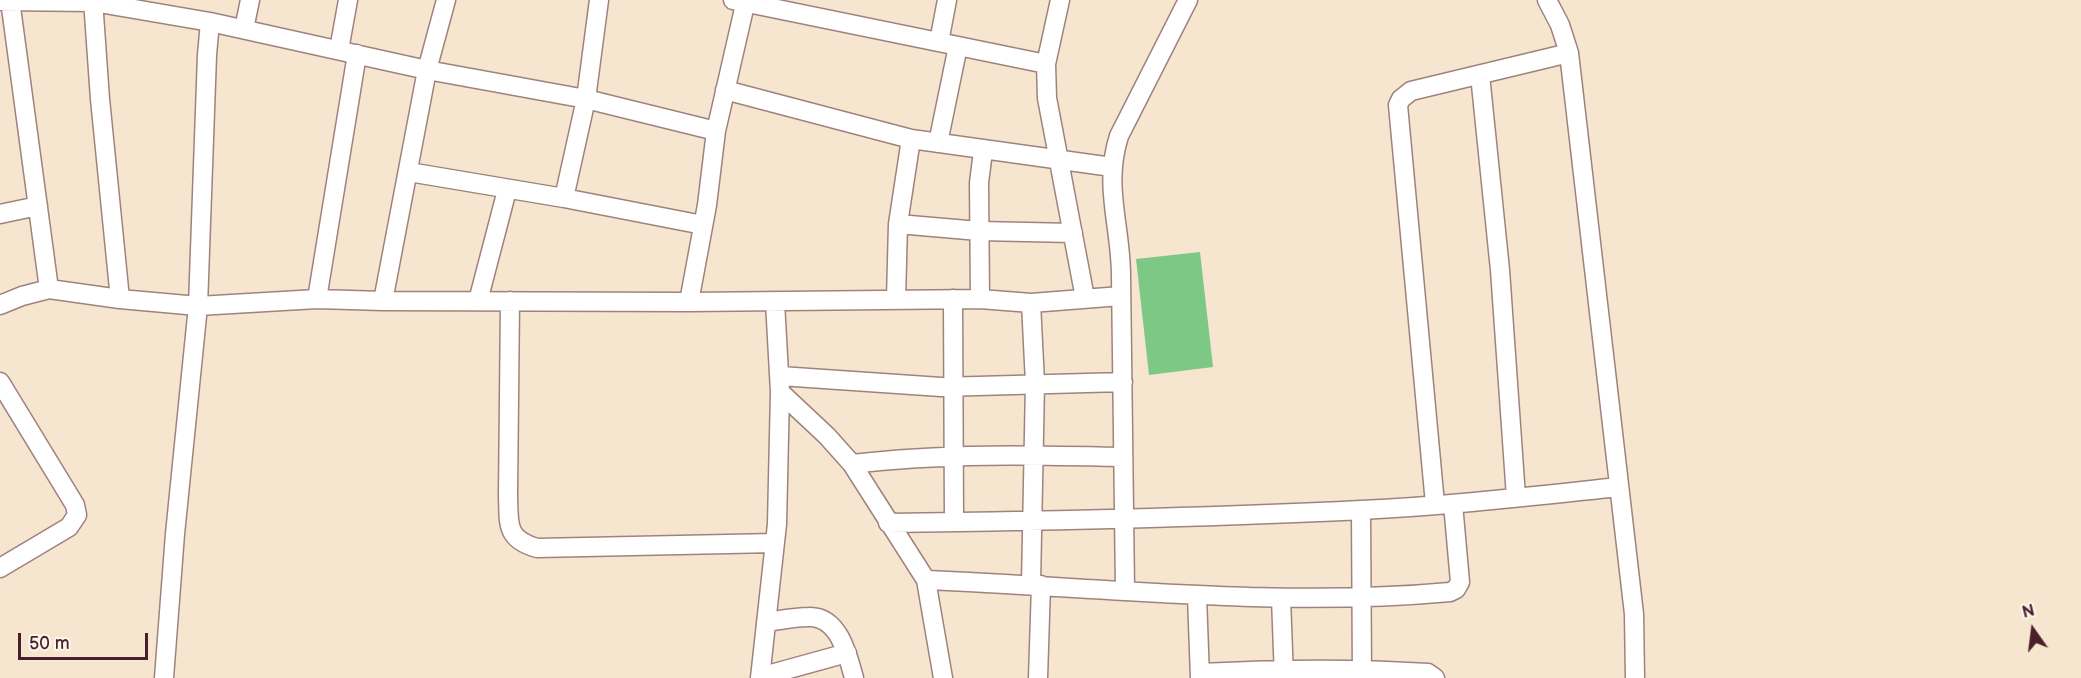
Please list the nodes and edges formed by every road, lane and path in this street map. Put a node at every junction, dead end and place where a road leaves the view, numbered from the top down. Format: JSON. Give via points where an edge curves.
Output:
{"nodes":[{"id":1,"x":10,"y":0,"type":"edge"},
{"id":2,"x":250,"y":0,"type":"edge"},
{"id":3,"x":348,"y":0,"type":"edge"},
{"id":4,"x":446,"y":0,"type":"edge"},
{"id":5,"x":599,"y":0,"type":"edge"},
{"id":6,"x":947,"y":0,"type":"edge"},
{"id":7,"x":1060,"y":0,"type":"edge"},
{"id":8,"x":1188,"y":0,"type":"edge"},
{"id":9,"x":1547,"y":0,"type":"edge"},
{"id":10,"x":0,"y":1,"type":"edge"},
{"id":11,"x":93,"y":1,"type":"edge"},
{"id":12,"x":741,"y":1,"type":"edge"},
{"id":13,"x":821,"y":9,"type":"edge"},
{"id":14,"x":210,"y":22,"type":"junction"},
{"id":15,"x":244,"y":29,"type":"junction"},
{"id":16,"x":939,"y":42,"type":"junction"},
{"id":17,"x":958,"y":46,"type":"junction"},
{"id":18,"x":348,"y":52,"type":"junction"},
{"id":19,"x":1569,"y":53,"type":"junction"},
{"id":20,"x":1046,"y":64,"type":"junction"},
{"id":21,"x":428,"y":69,"type":"junction"},
{"id":22,"x":1479,"y":75,"type":"junction"},
{"id":23,"x":726,"y":90,"type":"junction"},
{"id":24,"x":586,"y":99,"type":"junction"},
{"id":25,"x":716,"y":132,"type":"junction"},
{"id":26,"x":911,"y":139,"type":"junction"},
{"id":27,"x":938,"y":143,"type":"junction"},
{"id":28,"x":983,"y":150,"type":"junction"},
{"id":29,"x":1059,"y":160,"type":"junction"},
{"id":30,"x":1112,"y":168,"type":"junction"},
{"id":31,"x":409,"y":172,"type":"junction"},
{"id":32,"x":507,"y":190,"type":"junction"},
{"id":33,"x":564,"y":198,"type":"junction"},
{"id":34,"x":38,"y":206,"type":"junction"},
{"id":35,"x":0,"y":214,"type":"edge"},
{"id":36,"x":898,"y":224,"type":"junction"},
{"id":37,"x":703,"y":225,"type":"junction"},
{"id":38,"x":979,"y":231,"type":"junction"},
{"id":39,"x":1073,"y":233,"type":"junction"},
{"id":40,"x":49,"y":289,"type":"junction"},
{"id":41,"x":1121,"y":296,"type":"junction"},
{"id":42,"x":1085,"y":298,"type":"junction"},
{"id":43,"x":120,"y":299,"type":"junction"},
{"id":44,"x":317,"y":299,"type":"junction"},
{"id":45,"x":896,"y":299,"type":"junction"},
{"id":46,"x":953,"y":299,"type":"junction"},
{"id":47,"x":980,"y":299,"type":"junction"},
{"id":48,"x":478,"y":301,"type":"junction"},
{"id":49,"x":510,"y":301,"type":"junction"},
{"id":50,"x":383,"y":302,"type":"junction"},
{"id":51,"x":690,"y":302,"type":"junction"},
{"id":52,"x":775,"y":302,"type":"junction"},
{"id":53,"x":1031,"y":303,"type":"junction"},
{"id":54,"x":0,"y":305,"type":"edge"},
{"id":55,"x":198,"y":306,"type":"junction"},
{"id":56,"x":0,"y":382,"type":"edge"},
{"id":57,"x":1123,"y":382,"type":"junction"},
{"id":58,"x":1035,"y":383,"type":"junction"},
{"id":59,"x":780,"y":384,"type":"junction"},
{"id":60,"x":955,"y":386,"type":"junction"},
{"id":61,"x":955,"y":456,"type":"junction"},
{"id":62,"x":1032,"y":456,"type":"junction"},
{"id":63,"x":1123,"y":457,"type":"junction"},
{"id":64,"x":852,"y":464,"type":"junction"},
{"id":65,"x":1618,"y":487,"type":"junction"},
{"id":66,"x":1516,"y":497,"type":"junction"},
{"id":67,"x":1435,"y":504,"type":"junction"},
{"id":68,"x":1453,"y":504,"type":"junction"},
{"id":69,"x":1361,"y":510,"type":"junction"},
{"id":70,"x":1125,"y":518,"type":"junction"},
{"id":71,"x":1033,"y":521,"type":"junction"},
{"id":72,"x":954,"y":522,"type":"junction"},
{"id":73,"x":888,"y":523,"type":"junction"},
{"id":74,"x":775,"y":543,"type":"junction"},
{"id":75,"x":0,"y":568,"type":"edge"},
{"id":76,"x":926,"y":580,"type":"junction"},
{"id":77,"x":1036,"y":585,"type":"junction"},
{"id":78,"x":1125,"y":591,"type":"junction"},
{"id":79,"x":1197,"y":596,"type":"junction"},
{"id":80,"x":1361,"y":597,"type":"junction"},
{"id":81,"x":1281,"y":598,"type":"junction"},
{"id":82,"x":766,"y":622,"type":"junction"},
{"id":83,"x":847,"y":653,"type":"junction"},
{"id":84,"x":1284,"y":673,"type":"edge"},
{"id":85,"x":1362,"y":674,"type":"edge"},
{"id":86,"x":1200,"y":675,"type":"edge"},
{"id":87,"x":760,"y":677,"type":"edge"},
{"id":88,"x":164,"y":678,"type":"edge"},
{"id":89,"x":854,"y":678,"type":"edge"},
{"id":90,"x":943,"y":678,"type":"edge"},
{"id":91,"x":1038,"y":678,"type":"edge"},
{"id":92,"x":1435,"y":678,"type":"edge"},
{"id":93,"x":1635,"y":678,"type":"edge"}],
"edges":[{"from":1,"to":10,"type":"street"},
{"from":1,"to":11,"type":"street"},
{"from":1,"to":34,"type":"street"},
{"from":2,"to":15,"type":"street"},
{"from":3,"to":18,"type":"street"},
{"from":4,"to":21,"type":"street"},
{"from":5,"to":24,"type":"street"},
{"from":6,"to":16,"type":"street"},
{"from":7,"to":20,"type":"street"},
{"from":8,"to":30,"type":"street","via":[[1119,136]]},
{"from":9,"to":19,"type":"street"},
{"from":11,"to":14,"type":"street"},
{"from":11,"to":43,"type":"street"},
{"from":12,"to":13,"type":"street"},
{"from":12,"to":23,"type":"street"},
{"from":13,"to":16,"type":"street"},
{"from":14,"to":15,"type":"street"},
{"from":14,"to":55,"type":"street"},
{"from":15,"to":18,"type":"street"},
{"from":16,"to":17,"type":"street"},
{"from":17,"to":20,"type":"street"},
{"from":17,"to":27,"type":"street"},
{"from":18,"to":21,"type":"street"},
{"from":18,"to":44,"type":"street"},
{"from":19,"to":22,"type":"street"},
{"from":19,"to":65,"type":"street"},
{"from":20,"to":29,"type":"street","via":[[1047,98]]},
{"from":21,"to":24,"type":"street"},
{"from":21,"to":31,"type":"street"},
{"from":22,"to":66,"type":"street","via":[[1500,270]]},
{"from":22,"to":67,"type":"street","via":[[1411,91],[1398,105]]},
{"from":23,"to":25,"type":"street"},
{"from":23,"to":26,"type":"street"},
{"from":24,"to":25,"type":"street"},
{"from":24,"to":33,"type":"street"},
{"from":25,"to":37,"type":"street"},
{"from":26,"to":27,"type":"street"},
{"from":26,"to":36,"type":"street"},
{"from":27,"to":28,"type":"street"},
{"from":28,"to":29,"type":"street"},
{"from":28,"to":38,"type":"street"},
{"from":29,"to":30,"type":"street"},
{"from":29,"to":39,"type":"street"},
{"from":30,"to":41,"type":"street"},
{"from":31,"to":32,"type":"street"},
{"from":31,"to":50,"type":"street"},
{"from":32,"to":33,"type":"street"},
{"from":32,"to":48,"type":"street"},
{"from":33,"to":37,"type":"street"},
{"from":34,"to":35,"type":"street"},
{"from":34,"to":40,"type":"street"},
{"from":36,"to":38,"type":"street"},
{"from":36,"to":45,"type":"street"},
{"from":37,"to":51,"type":"street"},
{"from":38,"to":39,"type":"street"},
{"from":38,"to":47,"type":"street"},
{"from":39,"to":42,"type":"street"},
{"from":40,"to":43,"type":"street"},
{"from":40,"to":54,"type":"street"},
{"from":41,"to":42,"type":"street"},
{"from":41,"to":57,"type":"street"},
{"from":42,"to":53,"type":"street"},
{"from":43,"to":55,"type":"street"},
{"from":44,"to":50,"type":"street"},
{"from":44,"to":55,"type":"street"},
{"from":45,"to":46,"type":"street"},
{"from":45,"to":52,"type":"street"},
{"from":46,"to":47,"type":"street"},
{"from":46,"to":60,"type":"street"},
{"from":47,"to":53,"type":"street"},
{"from":48,"to":49,"type":"street"},
{"from":48,"to":50,"type":"street"},
{"from":49,"to":51,"type":"street"},
{"from":49,"to":74,"type":"street","via":[[508,495],[513,536],[537,548]]},
{"from":51,"to":52,"type":"street"},
{"from":52,"to":59,"type":"street"},
{"from":53,"to":58,"type":"street"},
{"from":55,"to":88,"type":"street"},
{"from":56,"to":75,"type":"street","via":[[75,505],[77,515],[69,527]]},
{"from":57,"to":58,"type":"street"},
{"from":57,"to":63,"type":"street"},
{"from":58,"to":60,"type":"street"},
{"from":58,"to":62,"type":"street"},
{"from":59,"to":60,"type":"street"},
{"from":59,"to":64,"type":"street"},
{"from":59,"to":74,"type":"street"},
{"from":60,"to":61,"type":"street"},
{"from":61,"to":62,"type":"street"},
{"from":61,"to":64,"type":"street"},
{"from":61,"to":72,"type":"street"},
{"from":62,"to":63,"type":"street"},
{"from":62,"to":71,"type":"street"},
{"from":63,"to":70,"type":"street"},
{"from":64,"to":73,"type":"street"},
{"from":65,"to":66,"type":"street"},
{"from":65,"to":93,"type":"street","via":[[1634,614]]},
{"from":66,"to":68,"type":"street"},
{"from":67,"to":68,"type":"street"},
{"from":67,"to":69,"type":"street"},
{"from":68,"to":80,"type":"street","via":[[1460,582],[1456,589]]},
{"from":69,"to":70,"type":"street"},
{"from":69,"to":80,"type":"street"},
{"from":70,"to":71,"type":"street"},
{"from":70,"to":78,"type":"street"},
{"from":71,"to":72,"type":"street"},
{"from":71,"to":77,"type":"street"},
{"from":72,"to":73,"type":"street"},
{"from":73,"to":76,"type":"street"},
{"from":74,"to":82,"type":"street"},
{"from":76,"to":77,"type":"street"},
{"from":76,"to":90,"type":"street"},
{"from":77,"to":78,"type":"street"},
{"from":77,"to":91,"type":"street"},
{"from":78,"to":79,"type":"street"},
{"from":79,"to":81,"type":"street"},
{"from":79,"to":86,"type":"street"},
{"from":80,"to":81,"type":"street"},
{"from":80,"to":85,"type":"street"},
{"from":81,"to":84,"type":"street"},
{"from":82,"to":83,"type":"street","via":[[811,616],[820,619],[836,632]]},
{"from":82,"to":87,"type":"street"},
{"from":83,"to":87,"type":"street"},
{"from":83,"to":89,"type":"street"},
{"from":84,"to":85,"type":"street"},
{"from":84,"to":86,"type":"street"},
{"from":85,"to":92,"type":"street","via":[[1428,673]]}]}
